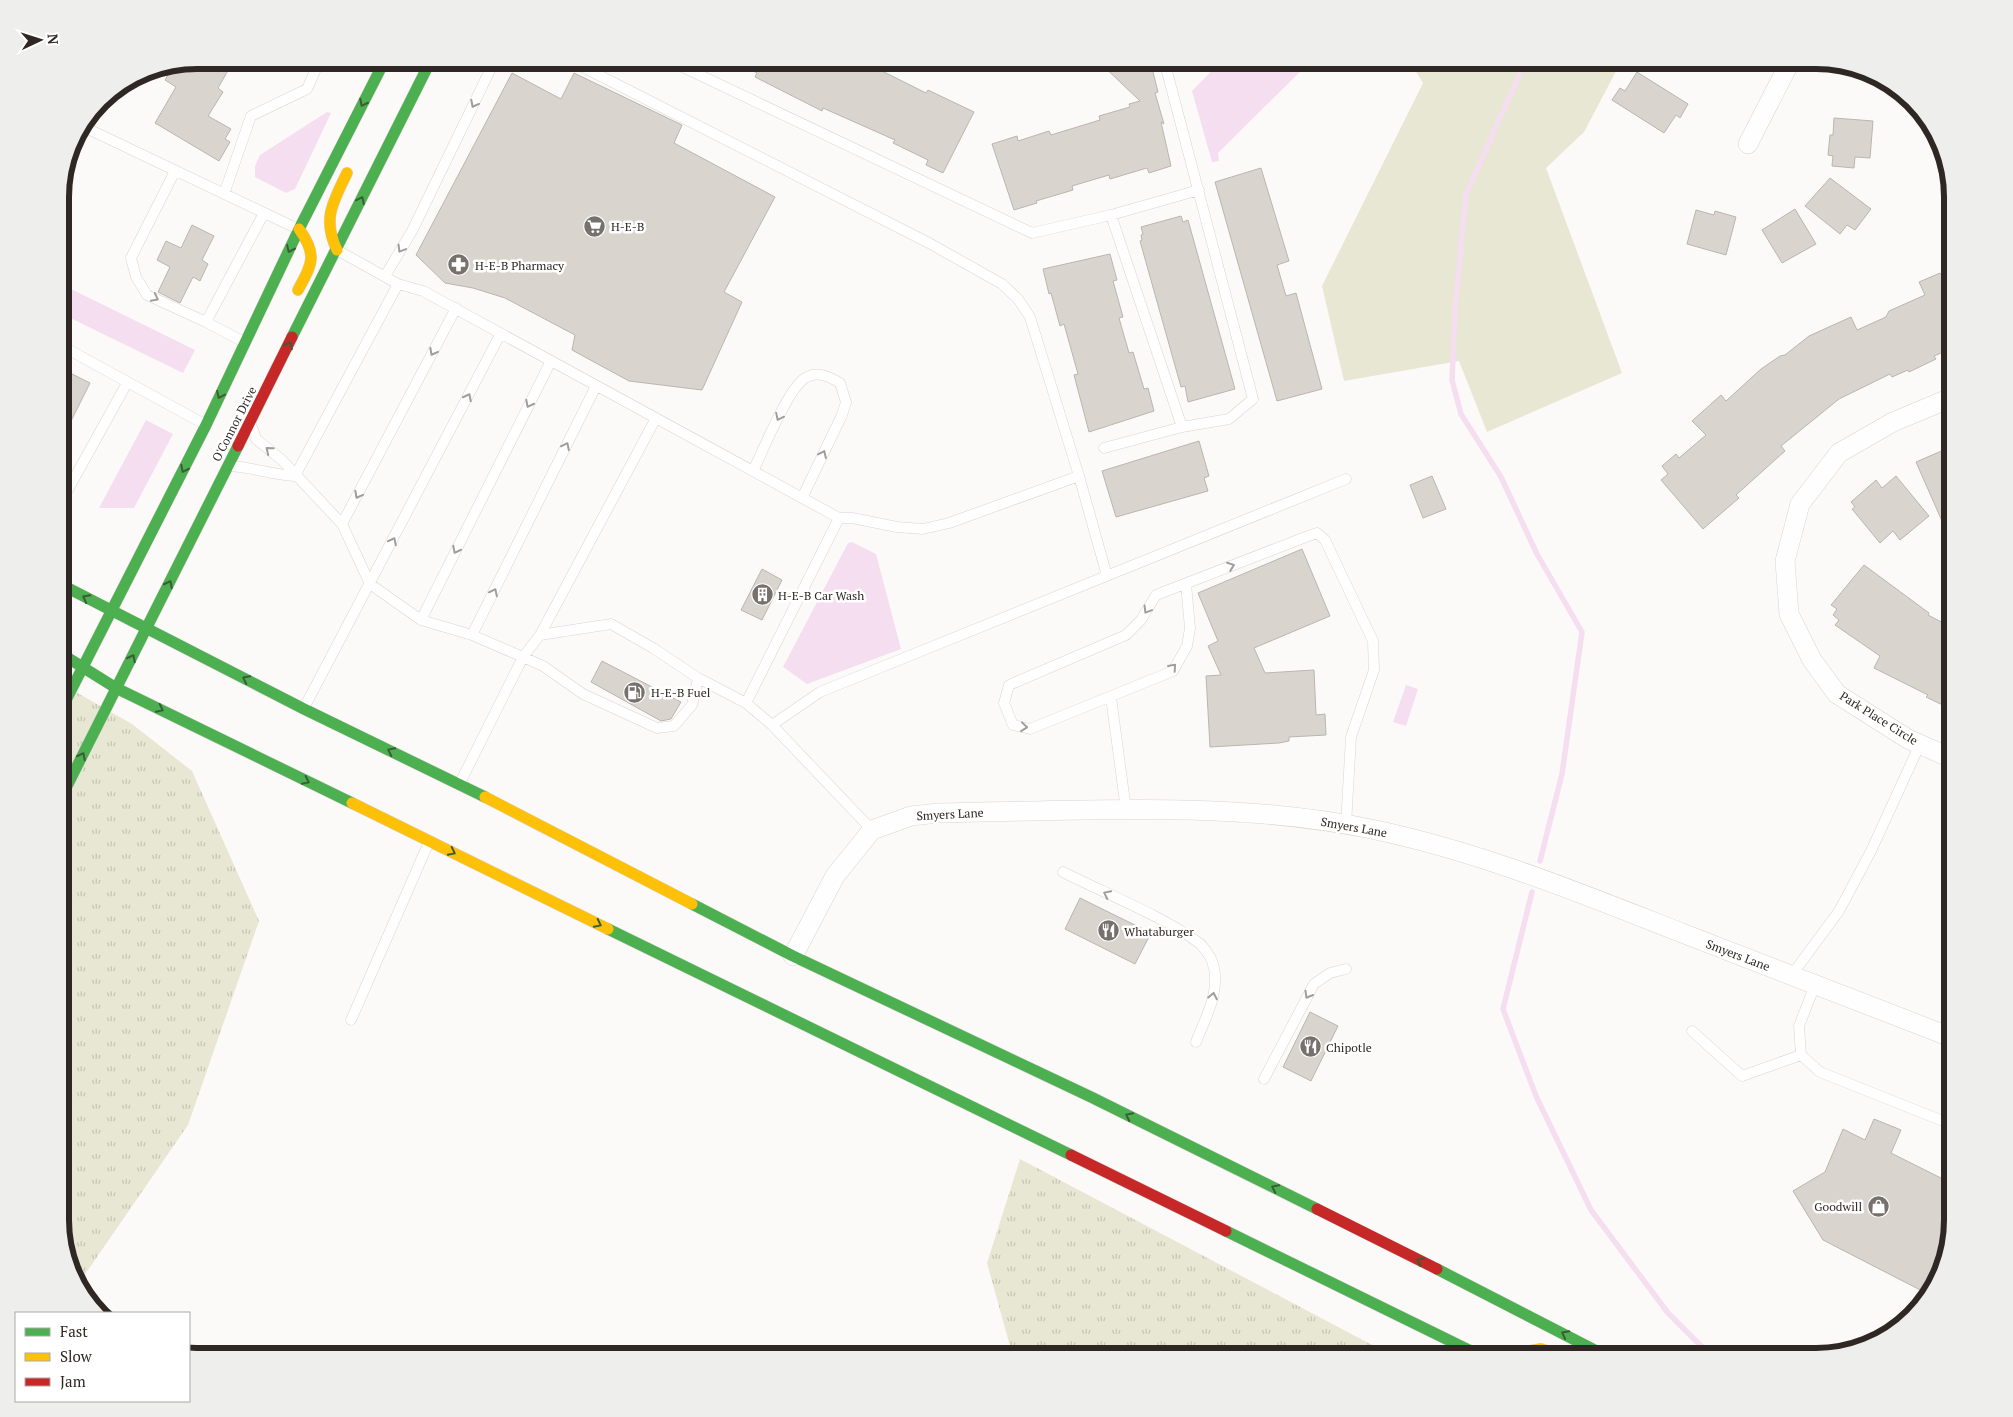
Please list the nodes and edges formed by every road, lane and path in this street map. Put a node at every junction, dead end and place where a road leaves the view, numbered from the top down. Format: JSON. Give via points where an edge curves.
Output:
{"nodes":[{"id":1,"x":316,"y":69,"type":"edge"},
{"id":2,"x":380,"y":69,"type":"edge"},
{"id":3,"x":427,"y":69,"type":"edge"},
{"id":4,"x":491,"y":69,"type":"edge"},
{"id":5,"x":587,"y":69,"type":"edge"},
{"id":6,"x":687,"y":69,"type":"edge"},
{"id":7,"x":1166,"y":69,"type":"edge"},
{"id":8,"x":1786,"y":69,"type":"edge"},
{"id":9,"x":88,"y":129,"type":"edge"},
{"id":10,"x":1748,"y":144,"type":"dead end"},
{"id":11,"x":351,"y":167,"type":"dead end"},
{"id":12,"x":176,"y":170,"type":"junction"},
{"id":13,"x":1199,"y":190,"type":"junction"},
{"id":14,"x":224,"y":194,"type":"junction"},
{"id":15,"x":264,"y":213,"type":"junction"},
{"id":16,"x":1111,"y":215,"type":"junction"},
{"id":17,"x":299,"y":229,"type":"junction"},
{"id":18,"x":337,"y":250,"type":"junction"},
{"id":19,"x":385,"y":276,"type":"junction"},
{"id":20,"x":398,"y":284,"type":"junction"},
{"id":21,"x":294,"y":299,"type":"dead end"},
{"id":22,"x":456,"y":308,"type":"junction"},
{"id":23,"x":206,"y":322,"type":"junction"},
{"id":24,"x":280,"y":333,"type":"dead end"},
{"id":25,"x":501,"y":333,"type":"junction"},
{"id":26,"x":245,"y":343,"type":"junction"},
{"id":27,"x":69,"y":350,"type":"edge"},
{"id":28,"x":551,"y":361,"type":"junction"},
{"id":29,"x":127,"y":383,"type":"junction"},
{"id":30,"x":270,"y":386,"type":"junction"},
{"id":31,"x":596,"y":386,"type":"junction"},
{"id":32,"x":1944,"y":401,"type":"edge"},
{"id":33,"x":656,"y":418,"type":"junction"},
{"id":34,"x":250,"y":421,"type":"junction"},
{"id":35,"x":206,"y":425,"type":"junction"},
{"id":36,"x":1182,"y":427,"type":"junction"},
{"id":37,"x":1104,"y":448,"type":"dead end"},
{"id":38,"x":228,"y":466,"type":"junction"},
{"id":39,"x":753,"y":471,"type":"junction"},
{"id":40,"x":295,"y":476,"type":"junction"},
{"id":41,"x":1079,"y":476,"type":"junction"},
{"id":42,"x":1346,"y":479,"type":"dead end"},
{"id":43,"x":69,"y":488,"type":"edge"},
{"id":44,"x":802,"y":498,"type":"junction"},
{"id":45,"x":839,"y":518,"type":"junction"},
{"id":46,"x":342,"y":524,"type":"junction"},
{"id":47,"x":1107,"y":576,"type":"junction"},
{"id":48,"x":370,"y":584,"type":"junction"},
{"id":49,"x":1186,"y":584,"type":"junction"},
{"id":50,"x":69,"y":589,"type":"edge"},
{"id":51,"x":112,"y":612,"type":"junction"},
{"id":52,"x":421,"y":620,"type":"junction"},
{"id":53,"x":147,"y":628,"type":"junction"},
{"id":54,"x":540,"y":635,"type":"junction"},
{"id":55,"x":472,"y":636,"type":"junction"},
{"id":56,"x":523,"y":657,"type":"junction"},
{"id":57,"x":69,"y":659,"type":"edge"},
{"id":58,"x":82,"y":667,"type":"junction"},
{"id":59,"x":698,"y":678,"type":"junction"},
{"id":60,"x":116,"y":688,"type":"junction"},
{"id":61,"x":69,"y":694,"type":"edge"},
{"id":62,"x":1111,"y":697,"type":"junction"},
{"id":63,"x":746,"y":703,"type":"junction"},
{"id":64,"x":304,"y":709,"type":"junction"},
{"id":65,"x":772,"y":725,"type":"junction"},
{"id":66,"x":1920,"y":744,"type":"junction"},
{"id":67,"x":1944,"y":756,"type":"edge"},
{"id":68,"x":69,"y":782,"type":"edge"},
{"id":69,"x":460,"y":784,"type":"junction"},
{"id":70,"x":1126,"y":810,"type":"junction"},
{"id":71,"x":1346,"y":825,"type":"junction"},
{"id":72,"x":872,"y":830,"type":"junction"},
{"id":73,"x":430,"y":842,"type":"junction"},
{"id":74,"x":1063,"y":872,"type":"dead end"},
{"id":75,"x":793,"y":956,"type":"junction"},
{"id":76,"x":1346,"y":969,"type":"dead end"},
{"id":77,"x":1791,"y":976,"type":"junction"},
{"id":78,"x":1815,"y":985,"type":"junction"},
{"id":79,"x":351,"y":1020,"type":"dead end"},
{"id":80,"x":1692,"y":1031,"type":"dead end"},
{"id":81,"x":1944,"y":1035,"type":"edge"},
{"id":82,"x":1196,"y":1042,"type":"dead end"},
{"id":83,"x":1801,"y":1055,"type":"junction"},
{"id":84,"x":1264,"y":1079,"type":"dead end"},
{"id":85,"x":1944,"y":1122,"type":"edge"},
{"id":86,"x":1465,"y":1348,"type":"edge"},
{"id":87,"x":1591,"y":1348,"type":"edge"}],
"edges":[{"from":1,"to":14,"type":"lane","via":[[307,89],[251,116]]},
{"from":2,"to":17,"type":"main road","name":"O'Connor Drive","one_way":true},
{"from":18,"to":3,"type":"main road","name":"O'Connor Drive","one_way":true},
{"from":4,"to":19,"type":"lane","one_way":true,"via":[[412,231]]},
{"from":5,"to":41,"type":"lane","via":[[929,243],[1002,284],[1018,298],[1030,318]]},
{"from":6,"to":16,"type":"lane","via":[[1032,233]]},
{"from":7,"to":13,"type":"lane"},
{"from":8,"to":10,"type":"street"},
{"from":9,"to":12,"type":"lane"},
{"from":11,"to":18,"type":"main road","via":[[330,210],[329,237]]},
{"from":12,"to":14,"type":"lane"},
{"from":12,"to":23,"type":"lane","one_way":true,"via":[[131,258],[136,277],[147,295]]},
{"from":13,"to":16,"type":"lane"},
{"from":13,"to":36,"type":"lane","via":[[1253,399],[1229,419]]},
{"from":14,"to":15,"type":"lane"},
{"from":15,"to":17,"type":"lane"},
{"from":15,"to":23,"type":"lane"},
{"from":16,"to":36,"type":"lane"},
{"from":17,"to":21,"type":"main road","via":[[314,252]]},
{"from":17,"to":26,"type":"main road","name":"O'Connor Drive","one_way":true},
{"from":18,"to":19,"type":"lane"},
{"from":30,"to":18,"type":"main road","name":"O'Connor Drive","one_way":true},
{"from":19,"to":20,"type":"lane"},
{"from":20,"to":22,"type":"lane","via":[[423,291]]},
{"from":20,"to":40,"type":"lane"},
{"from":22,"to":25,"type":"lane"},
{"from":22,"to":46,"type":"lane","one_way":true},
{"from":23,"to":26,"type":"lane"},
{"from":24,"to":30,"type":"main road"},
{"from":25,"to":28,"type":"lane"},
{"from":48,"to":25,"type":"lane","one_way":true},
{"from":26,"to":35,"type":"main road","name":"O'Connor Drive","one_way":true},
{"from":27,"to":29,"type":"lane"},
{"from":28,"to":31,"type":"lane"},
{"from":28,"to":52,"type":"lane","one_way":true},
{"from":29,"to":35,"type":"lane"},
{"from":29,"to":43,"type":"lane"},
{"from":30,"to":34,"type":"main road","name":"O'Connor Drive"},
{"from":31,"to":33,"type":"lane"},
{"from":55,"to":31,"type":"lane","one_way":true},
{"from":32,"to":66,"type":"street","name":"Park Place Circle","via":[[1893,422],[1839,453],[1800,504],[1785,561],[1789,614],[1812,660],[1838,694]]},
{"from":33,"to":39,"type":"lane"},
{"from":33,"to":54,"type":"lane"},
{"from":34,"to":38,"type":"main road","name":"O'Connor Drive"},
{"from":40,"to":34,"type":"lane","one_way":true,"via":[[282,460],[256,439]]},
{"from":35,"to":51,"type":"main road","name":"O'Connor Drive","one_way":true},
{"from":36,"to":37,"type":"lane"},
{"from":38,"to":40,"type":"lane"},
{"from":53,"to":38,"type":"main road","name":"O'Connor Drive","one_way":true},
{"from":39,"to":44,"type":"lane"},
{"from":44,"to":39,"type":"lane","one_way":true,"via":[[842,415],[846,402],[840,383],[818,374],[808,376],[793,388]]},
{"from":40,"to":46,"type":"lane"},
{"from":41,"to":45,"type":"lane","via":[[949,523],[923,528]]},
{"from":41,"to":47,"type":"lane"},
{"from":42,"to":47,"type":"lane"},
{"from":44,"to":45,"type":"lane"},
{"from":45,"to":63,"type":"lane"},
{"from":46,"to":48,"type":"lane"},
{"from":47,"to":65,"type":"lane","via":[[820,692]]},
{"from":48,"to":52,"type":"lane"},
{"from":48,"to":64,"type":"lane"},
{"from":62,"to":49,"type":"lane","one_way":true,"via":[[1173,671],[1187,646],[1190,628]]},
{"from":49,"to":62,"type":"lane","one_way":true,"via":[[1156,595],[1141,620],[1126,635],[1009,685],[1004,703],[1013,725],[1030,729]]},
{"from":49,"to":71,"type":"lane","one_way":true,"via":[[1317,534],[1326,540],[1373,641],[1374,670],[1351,737]]},
{"from":51,"to":50,"type":"main road","one_way":true},
{"from":51,"to":53,"type":"main road"},
{"from":51,"to":58,"type":"main road","name":"O'Connor Drive"},
{"from":52,"to":55,"type":"lane"},
{"from":60,"to":53,"type":"main road","name":"O'Connor Drive","one_way":true},
{"from":64,"to":53,"type":"main road","one_way":true},
{"from":54,"to":56,"type":"lane"},
{"from":54,"to":59,"type":"lane","via":[[611,624]]},
{"from":55,"to":56,"type":"lane"},
{"from":56,"to":59,"type":"lane","via":[[543,666],[582,694],[657,728],[674,726],[692,705]]},
{"from":56,"to":69,"type":"lane"},
{"from":57,"to":58,"type":"main road"},
{"from":58,"to":60,"type":"main road"},
{"from":58,"to":61,"type":"main road","name":"O'Connor Drive"},
{"from":59,"to":63,"type":"lane"},
{"from":68,"to":60,"type":"main road","name":"O'Connor Drive","one_way":true},
{"from":60,"to":73,"type":"main road","one_way":true},
{"from":62,"to":70,"type":"lane"},
{"from":63,"to":65,"type":"lane"},
{"from":69,"to":64,"type":"main road","one_way":true},
{"from":65,"to":72,"type":"lane"},
{"from":66,"to":67,"type":"street","name":"Park Place Circle"},
{"from":66,"to":77,"type":"lane","via":[[1871,851],[1839,911]]},
{"from":69,"to":75,"type":"main road"},
{"from":70,"to":71,"type":"street","name":"Smyers Lane","via":[[1262,814]]},
{"from":70,"to":72,"type":"street","name":"Smyers Lane","via":[[938,813],[911,816]]},
{"from":71,"to":77,"type":"street","name":"Smyers Lane","via":[[1485,859],[1582,893]]},
{"from":72,"to":75,"type":"street","via":[[835,876]]},
{"from":73,"to":79,"type":"lane"},
{"from":73,"to":86,"type":"main road","one_way":true},
{"from":82,"to":74,"type":"lane","one_way":true,"via":[[1212,1004],[1215,986],[1212,961],[1200,944]]},
{"from":87,"to":75,"type":"main road","one_way":true,"via":[[1481,1290],[1091,1097]]},
{"from":76,"to":84,"type":"lane","one_way":true,"via":[[1330,973],[1314,984]]},
{"from":77,"to":78,"type":"street","name":"Smyers Lane"},
{"from":78,"to":81,"type":"street","name":"Smyers Lane"},
{"from":78,"to":83,"type":"lane","via":[[1799,1026]]},
{"from":80,"to":83,"type":"lane","via":[[1742,1076]]},
{"from":83,"to":85,"type":"lane","via":[[1820,1072]]}]}
